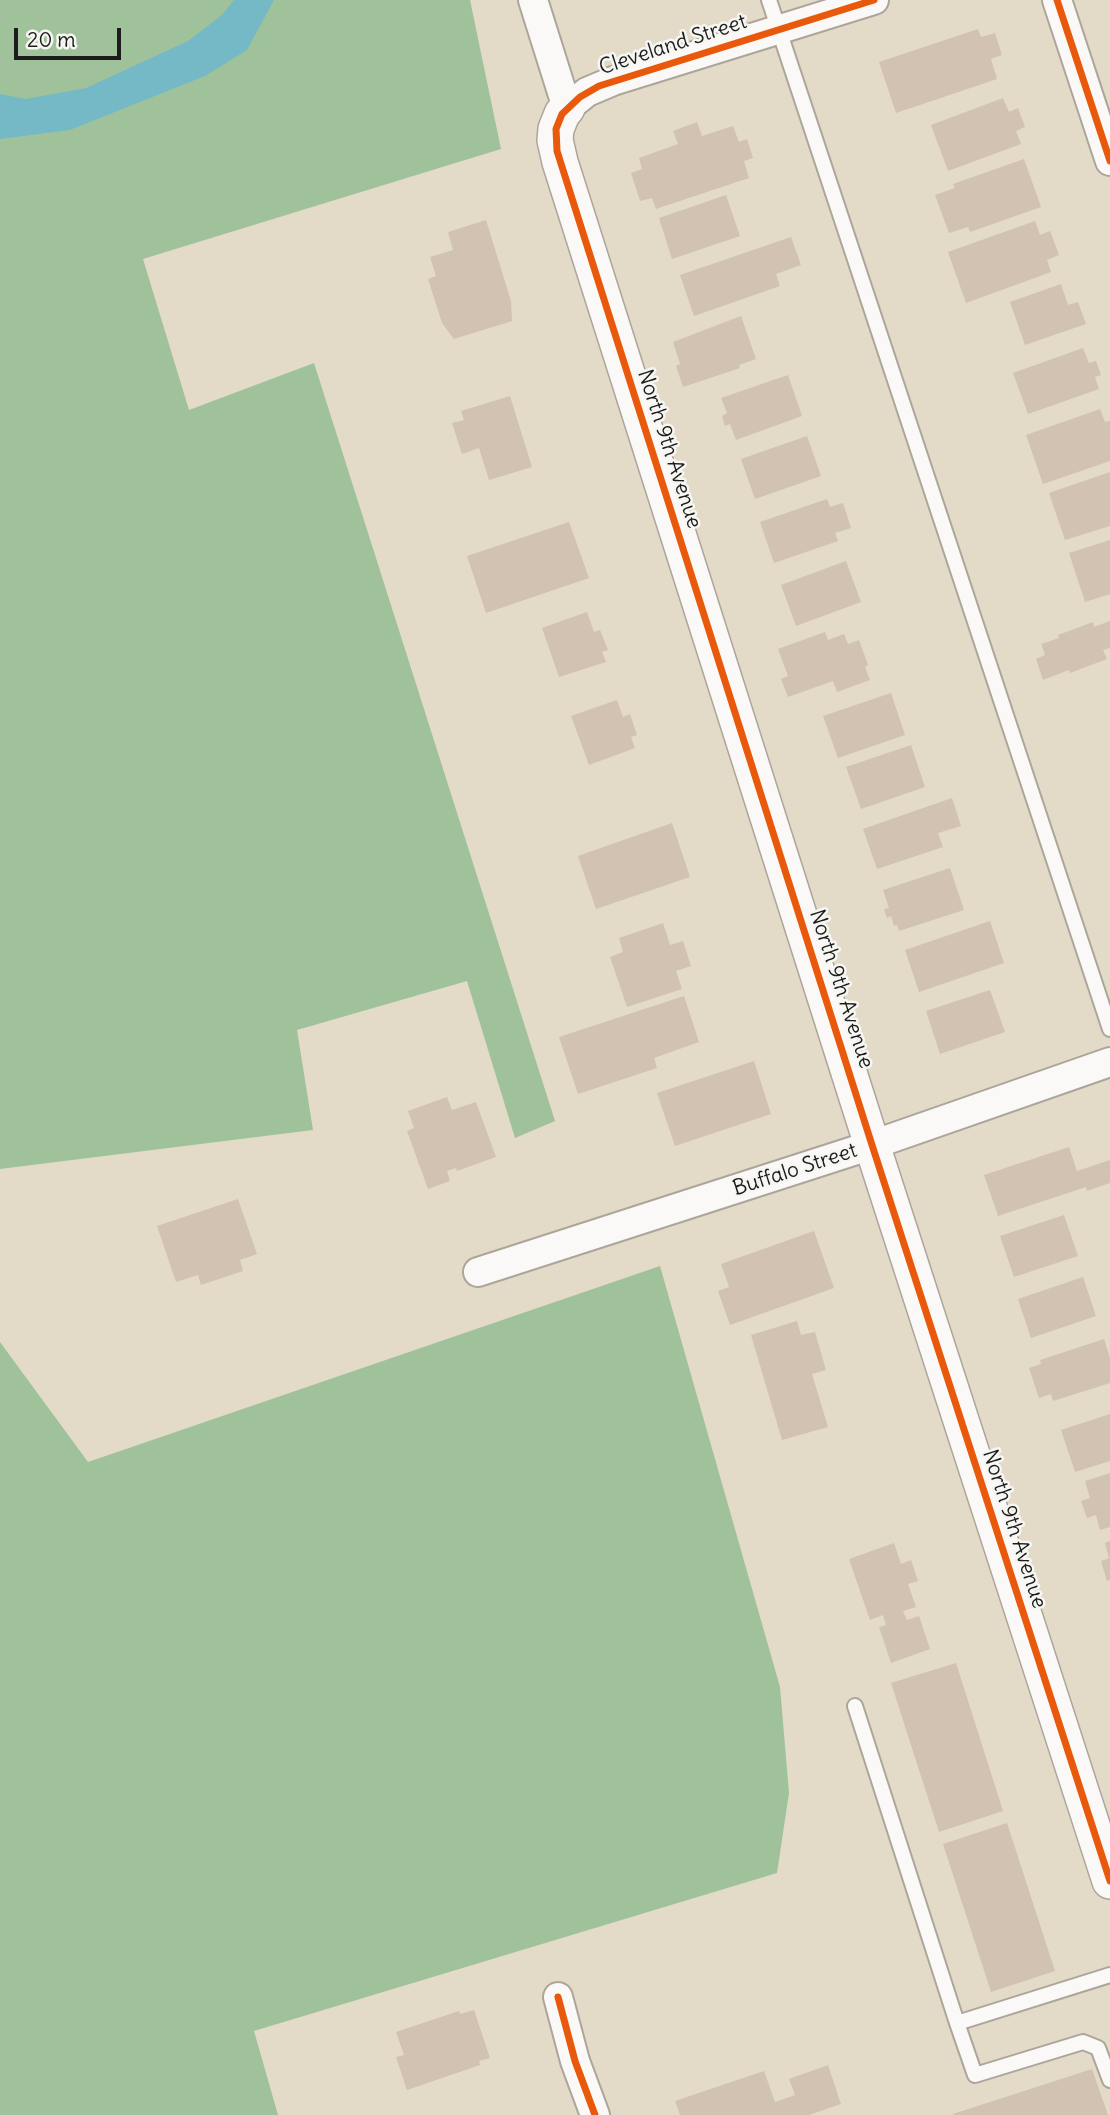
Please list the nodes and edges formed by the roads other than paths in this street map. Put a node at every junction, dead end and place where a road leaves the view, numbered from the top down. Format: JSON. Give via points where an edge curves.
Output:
{"nodes":[{"id":1,"x":533,"y":0,"type":"edge"},
{"id":2,"x":769,"y":0,"type":"edge"},
{"id":3,"x":874,"y":0,"type":"edge"},
{"id":4,"x":1057,"y":0,"type":"edge"},
{"id":5,"x":779,"y":29,"type":"junction"},
{"id":6,"x":567,"y":107,"type":"junction"},
{"id":7,"x":1110,"y":161,"type":"edge"},
{"id":8,"x":1110,"y":1029,"type":"edge"},
{"id":9,"x":1110,"y":1062,"type":"edge"},
{"id":10,"x":872,"y":1145,"type":"junction"},
{"id":11,"x":478,"y":1272,"type":"dead end"},
{"id":12,"x":855,"y":1706,"type":"dead end"},
{"id":13,"x":1110,"y":1881,"type":"edge"},
{"id":14,"x":1110,"y":1975,"type":"edge"},
{"id":15,"x":558,"y":1997,"type":"dead end"},
{"id":16,"x":957,"y":2022,"type":"junction"},
{"id":17,"x":1110,"y":2080,"type":"edge"},
{"id":18,"x":595,"y":2115,"type":"edge"}],
"edges":[{"from":1,"to":6,"type":"street"},
{"from":2,"to":5,"type":"lane"},
{"from":3,"to":5,"type":"street","name":"Cleveland Street"},
{"from":4,"to":7,"type":"street"},
{"from":5,"to":6,"type":"street","name":"Cleveland Street","via":[[606,83]]},
{"from":5,"to":8,"type":"lane"},
{"from":6,"to":10,"type":"street","name":"North 9th Avenue","via":[[556,129],[559,162]]},
{"from":9,"to":10,"type":"street","name":"Buffalo Street"},
{"from":10,"to":11,"type":"street","name":"Buffalo Street"},
{"from":10,"to":13,"type":"street","name":"North 9th Avenue"},
{"from":12,"to":16,"type":"lane"},
{"from":14,"to":16,"type":"lane"},
{"from":15,"to":18,"type":"street"},
{"from":16,"to":17,"type":"lane","via":[[975,2075],[1083,2042],[1098,2048]]}]}
